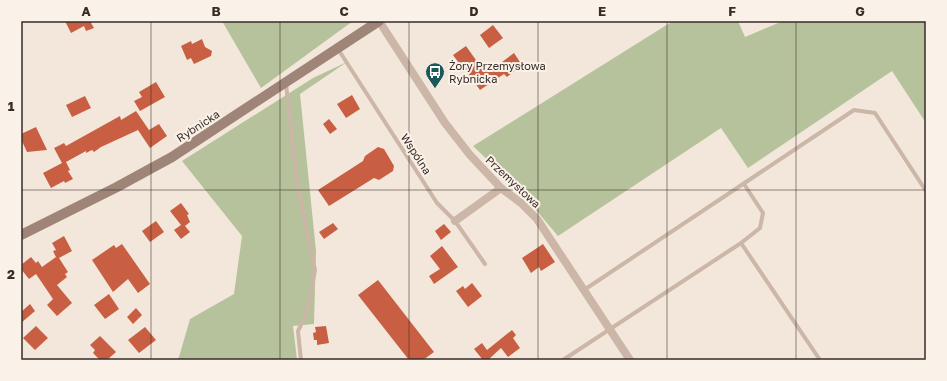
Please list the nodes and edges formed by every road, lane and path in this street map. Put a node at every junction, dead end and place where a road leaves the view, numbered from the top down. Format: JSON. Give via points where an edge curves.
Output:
{"nodes":[{"id":1,"x":379,"y":21,"type":"edge"},
{"id":2,"x":338,"y":48,"type":"junction"},
{"id":3,"x":286,"y":83,"type":"junction"},
{"id":4,"x":744,"y":184,"type":"junction"},
{"id":5,"x":501,"y":188,"type":"junction"},
{"id":6,"x":926,"y":190,"type":"edge"},
{"id":7,"x":455,"y":221,"type":"junction"},
{"id":8,"x":21,"y":235,"type":"edge"},
{"id":9,"x":741,"y":243,"type":"junction"},
{"id":10,"x":485,"y":264,"type":"dead end"},
{"id":11,"x":584,"y":290,"type":"junction"},
{"id":12,"x":610,"y":329,"type":"junction"},
{"id":13,"x":301,"y":360,"type":"edge"},
{"id":14,"x":563,"y":360,"type":"edge"},
{"id":15,"x":630,"y":360,"type":"edge"},
{"id":16,"x":820,"y":360,"type":"edge"}],
"edges":[{"from":1,"to":2,"type":"street","name":"Rybnicka"},
{"from":1,"to":5,"type":"street","name":"Przemysłowa","via":[[445,123]]},
{"from":2,"to":3,"type":"street","name":"Rybnicka"},
{"from":2,"to":7,"type":"lane","name":"Wspólna","via":[[436,203]]},
{"from":3,"to":8,"type":"street","name":"Rybnicka","via":[[172,157]]},
{"from":3,"to":13,"type":"lane","via":[[297,183],[315,270],[305,317],[298,331]]},
{"from":4,"to":6,"type":"lane","via":[[854,110],[875,113]]},
{"from":4,"to":9,"type":"lane","via":[[763,213],[760,228]]},
{"from":4,"to":11,"type":"lane"},
{"from":5,"to":7,"type":"street"},
{"from":5,"to":11,"type":"street","name":"Przemysłowa","via":[[537,219]]},
{"from":7,"to":10,"type":"lane","name":"Wspólna"},
{"from":9,"to":12,"type":"lane"},
{"from":9,"to":16,"type":"lane"},
{"from":11,"to":12,"type":"street","name":"Przemysłowa"},
{"from":12,"to":14,"type":"lane"},
{"from":12,"to":15,"type":"street","name":"Przemysłowa"}]}
